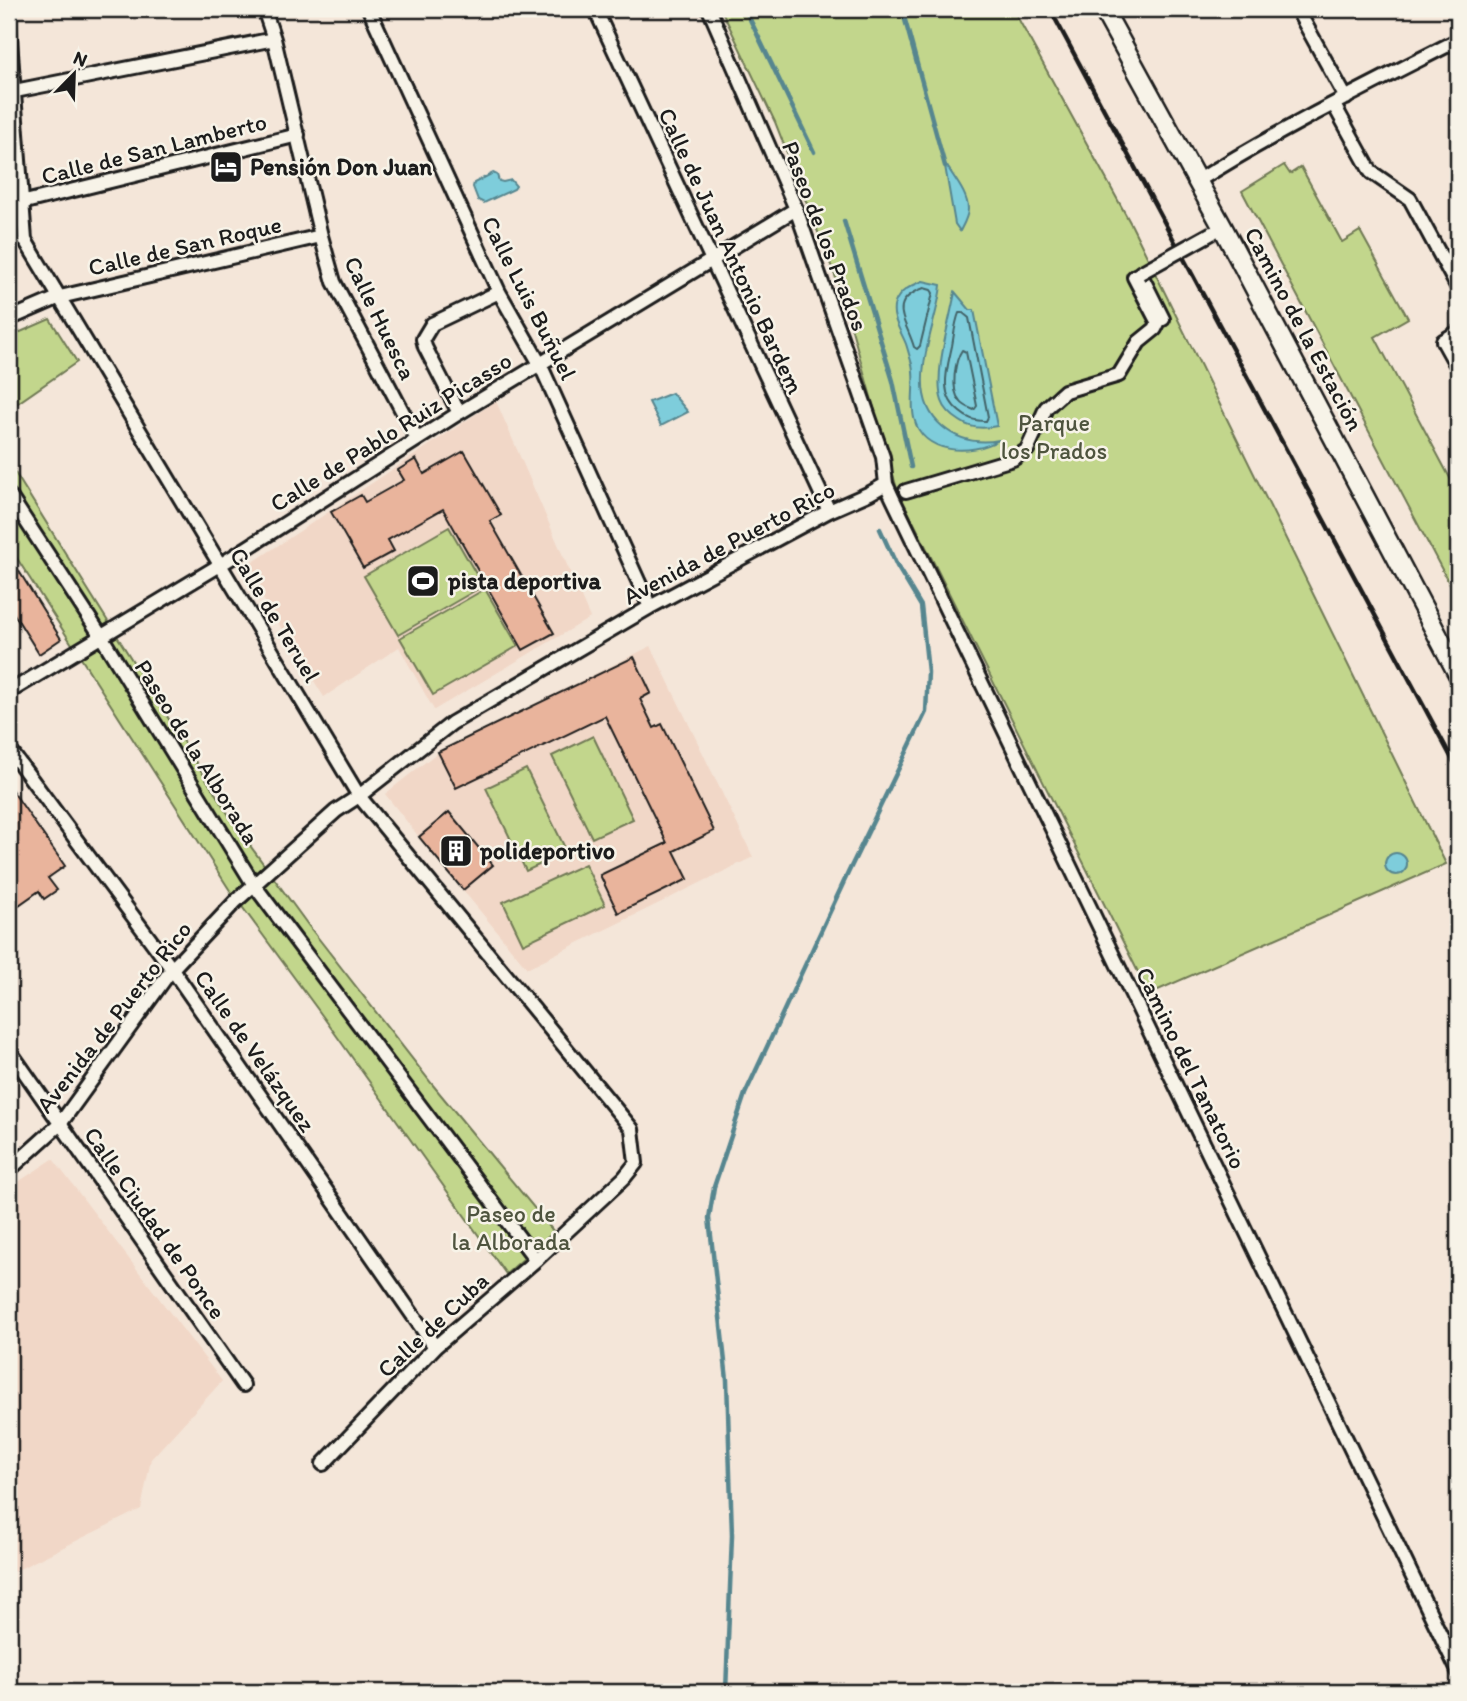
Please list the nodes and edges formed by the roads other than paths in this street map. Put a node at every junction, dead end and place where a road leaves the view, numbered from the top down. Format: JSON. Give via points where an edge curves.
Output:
{"nodes":[{"id":1,"x":264,"y":9,"type":"edge"},
{"id":2,"x":369,"y":9,"type":"edge"},
{"id":3,"x":595,"y":9,"type":"edge"},
{"id":4,"x":709,"y":9,"type":"edge"},
{"id":5,"x":1103,"y":9,"type":"edge"},
{"id":6,"x":1297,"y":9,"type":"edge"},
{"id":7,"x":9,"y":27,"type":"edge"},
{"id":8,"x":274,"y":39,"type":"junction"},
{"id":9,"x":1458,"y":40,"type":"edge"},
{"id":10,"x":15,"y":91,"type":"junction"},
{"id":11,"x":1346,"y":98,"type":"junction"},
{"id":12,"x":1334,"y":105,"type":"junction"},
{"id":13,"x":12,"y":111,"type":"edge"},
{"id":14,"x":298,"y":135,"type":"junction"},
{"id":15,"x":1196,"y":182,"type":"junction"},
{"id":16,"x":21,"y":203,"type":"junction"},
{"id":17,"x":796,"y":209,"type":"junction"},
{"id":18,"x":1212,"y":233,"type":"dead end"},
{"id":19,"x":321,"y":236,"type":"junction"},
{"id":20,"x":712,"y":259,"type":"junction"},
{"id":21,"x":1458,"y":288,"type":"edge"},
{"id":22,"x":499,"y":292,"type":"junction"},
{"id":23,"x":60,"y":297,"type":"junction"},
{"id":24,"x":9,"y":319,"type":"edge"},
{"id":25,"x":1458,"y":332,"type":"edge"},
{"id":26,"x":540,"y":364,"type":"junction"},
{"id":27,"x":1458,"y":368,"type":"edge"},
{"id":28,"x":459,"y":413,"type":"junction"},
{"id":29,"x":417,"y":439,"type":"junction"},
{"id":30,"x":886,"y":484,"type":"junction"},
{"id":31,"x":906,"y":491,"type":"dead end"},
{"id":32,"x":9,"y":495,"type":"edge"},
{"id":33,"x":829,"y":511,"type":"junction"},
{"id":34,"x":220,"y":565,"type":"junction"},
{"id":35,"x":650,"y":607,"type":"junction"},
{"id":36,"x":101,"y":636,"type":"junction"},
{"id":37,"x":1458,"y":674,"type":"edge"},
{"id":38,"x":9,"y":692,"type":"edge"},
{"id":39,"x":9,"y":749,"type":"edge"},
{"id":40,"x":359,"y":796,"type":"junction"},
{"id":41,"x":254,"y":884,"type":"junction"},
{"id":42,"x":172,"y":969,"type":"junction"},
{"id":43,"x":9,"y":1050,"type":"edge"},
{"id":44,"x":60,"y":1124,"type":"junction"},
{"id":45,"x":636,"y":1163,"type":"joint"},
{"id":46,"x":9,"y":1170,"type":"edge"},
{"id":47,"x":536,"y":1260,"type":"junction"},
{"id":48,"x":435,"y":1347,"type":"junction"},
{"id":49,"x":243,"y":1385,"type":"dead end"},
{"id":50,"x":323,"y":1464,"type":"dead end"},
{"id":51,"x":1458,"y":1671,"type":"edge"}],
"edges":[{"from":1,"to":8,"type":"street","name":"Calle Huesca"},
{"from":2,"to":22,"type":"street","name":"Calle Luis Buñuel"},
{"from":3,"to":20,"type":"street","name":"Calle de Juan Antonio Bardem"},
{"from":4,"to":17,"type":"street","name":"Paseo de los Prados"},
{"from":5,"to":15,"type":"street","name":"Camino de la Estación"},
{"from":6,"to":11,"type":"street"},
{"from":7,"to":10,"type":"street","name":"Calle de Teruel"},
{"from":8,"to":10,"type":"street"},
{"from":8,"to":14,"type":"street","name":"Calle Huesca"},
{"from":9,"to":11,"type":"street"},
{"from":10,"to":13,"type":"street","name":"Calle de Teruel"},
{"from":11,"to":12,"type":"street"},
{"from":12,"to":15,"type":"street"},
{"from":12,"to":21,"type":"street","via":[[1371,172],[1410,199]]},
{"from":13,"to":16,"type":"street","name":"Calle de Teruel"},
{"from":14,"to":16,"type":"street","name":"Calle de San Lamberto"},
{"from":14,"to":19,"type":"street","name":"Calle Huesca"},
{"from":15,"to":37,"type":"street","name":"Camino de la Estación"},
{"from":16,"to":23,"type":"street","name":"Calle de Teruel","via":[[25,240]]},
{"from":17,"to":20,"type":"street","name":"Calle de Pablo Ruiz Picasso"},
{"from":17,"to":30,"type":"street","name":"Paseo de los Prados","via":[[883,457]]},
{"from":18,"to":31,"type":"street","bridge":true,"via":[[1140,273],[1163,319],[1137,275],[1134,277],[1158,323],[1139,342],[1119,374],[1065,391],[1046,408],[1027,450],[1013,459]]},
{"from":19,"to":23,"type":"street","name":"Calle de San Roque"},
{"from":19,"to":29,"type":"street","name":"Calle Huesca","via":[[334,282]]},
{"from":20,"to":26,"type":"street","name":"Calle de Pablo Ruiz Picasso"},
{"from":20,"to":33,"type":"street","name":"Calle de Juan Antonio Bardem"},
{"from":22,"to":26,"type":"street","name":"Calle Luis Buñuel"},
{"from":22,"to":28,"type":"street","via":[[432,324],[423,339]]},
{"from":23,"to":24,"type":"street","name":"Calle de San Roque"},
{"from":23,"to":34,"type":"street","name":"Calle de Teruel"},
{"from":25,"to":27,"type":"street","via":[[1444,341]]},
{"from":26,"to":28,"type":"street","name":"Calle de Pablo Ruiz Picasso"},
{"from":26,"to":35,"type":"street","name":"Calle Luis Buñuel"},
{"from":28,"to":29,"type":"street","name":"Calle de Pablo Ruiz Picasso"},
{"from":29,"to":34,"type":"street","name":"Calle de Pablo Ruiz Picasso"},
{"from":30,"to":33,"type":"street","name":"Avenida de Puerto Rico"},
{"from":30,"to":51,"type":"street","name":"Camino del Tanatorio"},
{"from":32,"to":36,"type":"street","name":"Paseo de la Alborada"},
{"from":33,"to":35,"type":"street","name":"Avenida de Puerto Rico"},
{"from":34,"to":36,"type":"street","name":"Calle de Pablo Ruiz Picasso"},
{"from":34,"to":40,"type":"street","name":"Calle de Teruel"},
{"from":35,"to":40,"type":"street","name":"Avenida de Puerto Rico","via":[[452,723]]},
{"from":36,"to":38,"type":"street","name":"Calle de Pablo Ruiz Picasso"},
{"from":36,"to":41,"type":"street","name":"Paseo de la Alborada"},
{"from":39,"to":42,"type":"street","name":"Calle de Velázquez"},
{"from":40,"to":41,"type":"street","name":"Avenida de Puerto Rico"},
{"from":40,"to":45,"type":"street","name":"Calle de Teruel","via":[[632,1129]]},
{"from":41,"to":42,"type":"street","name":"Avenida de Puerto Rico"},
{"from":41,"to":47,"type":"street","name":"Paseo de la Alborada"},
{"from":42,"to":44,"type":"street","name":"Avenida de Puerto Rico"},
{"from":42,"to":48,"type":"street","name":"Calle de Velázquez"},
{"from":43,"to":44,"type":"street","name":"Calle Ciudad de Ponce"},
{"from":44,"to":46,"type":"street","name":"Avenida de Puerto Rico"},
{"from":44,"to":49,"type":"street","name":"Calle Ciudad de Ponce"},
{"from":45,"to":47,"type":"street","name":"Calle de Cuba"},
{"from":47,"to":48,"type":"street","name":"Calle de Cuba"},
{"from":48,"to":50,"type":"street","name":"Calle de Cuba"}]}
